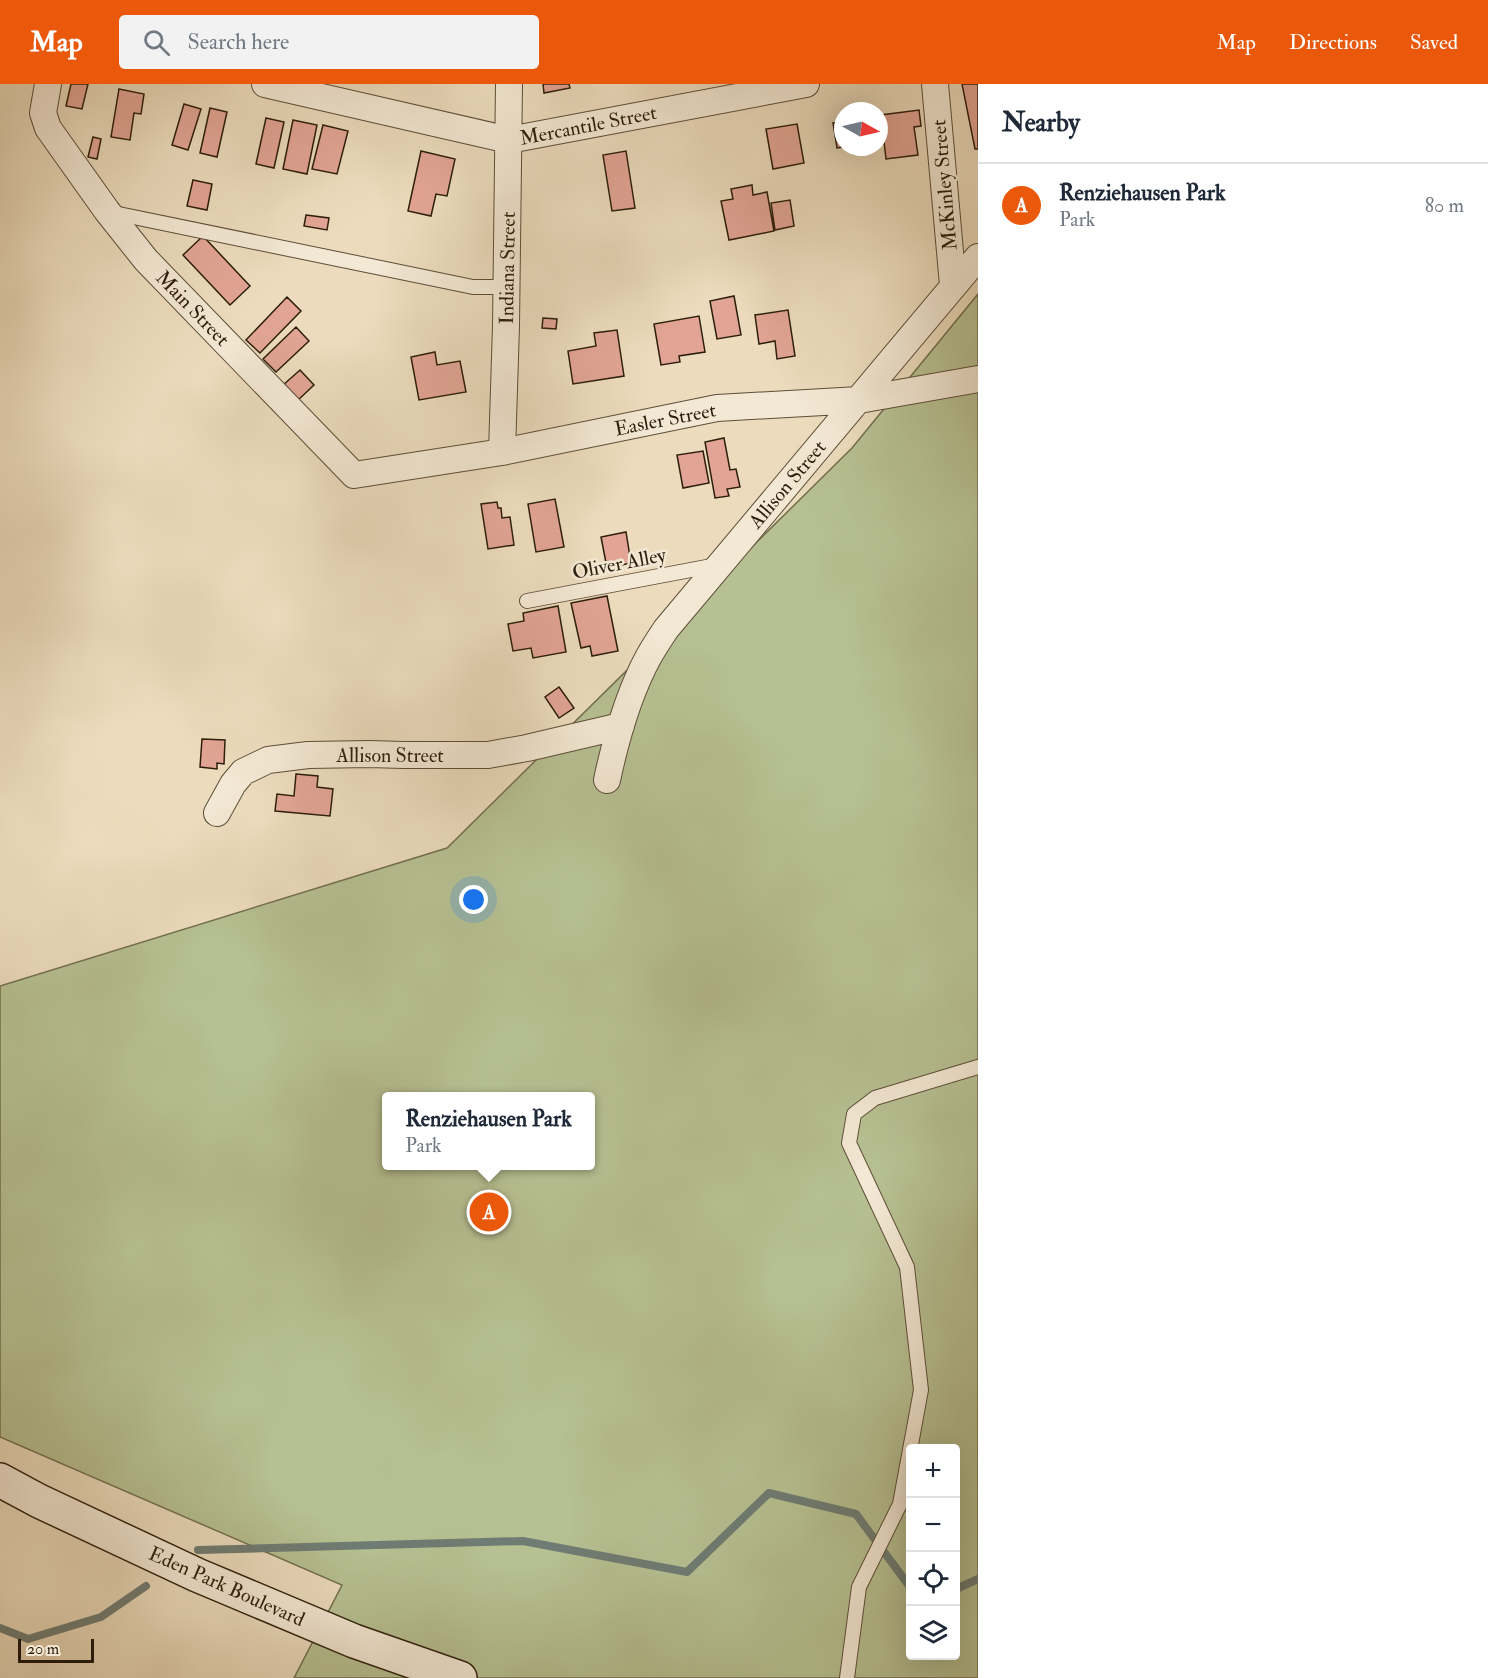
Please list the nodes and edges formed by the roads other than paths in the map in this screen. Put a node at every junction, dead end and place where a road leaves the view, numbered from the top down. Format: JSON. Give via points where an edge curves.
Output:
{"nodes":[{"id":1,"x":48,"y":84,"type":"edge"},
{"id":2,"x":265,"y":84,"type":"edge"},
{"id":3,"x":509,"y":84,"type":"edge"},
{"id":4,"x":807,"y":84,"type":"edge"},
{"id":5,"x":934,"y":84,"type":"edge"},
{"id":6,"x":509,"y":140,"type":"junction"},
{"id":7,"x":107,"y":211,"type":"junction"},
{"id":8,"x":978,"y":257,"type":"edge"},
{"id":9,"x":953,"y":285,"type":"junction"},
{"id":10,"x":507,"y":287,"type":"junction"},
{"id":11,"x":978,"y":378,"type":"edge"},
{"id":12,"x":859,"y":400,"type":"junction"},
{"id":13,"x":502,"y":452,"type":"junction"},
{"id":14,"x":354,"y":475,"type":"joint"},
{"id":15,"x":719,"y":564,"type":"junction"},
{"id":16,"x":527,"y":601,"type":"dead end"},
{"id":17,"x":621,"y":726,"type":"junction"},
{"id":18,"x":607,"y":780,"type":"dead end"},
{"id":19,"x":217,"y":813,"type":"dead end"},
{"id":20,"x":978,"y":1067,"type":"edge"},
{"id":21,"x":0,"y":1480,"type":"edge"},
{"id":22,"x":460,"y":1678,"type":"edge"},
{"id":23,"x":847,"y":1678,"type":"edge"}],
"edges":[{"from":1,"to":7,"type":"street","name":"Main Street","via":[[43,113],[48,128]]},
{"from":2,"to":6,"type":"street","name":"Mercantile Street"},
{"from":3,"to":6,"type":"street","name":"Indiana Street"},
{"from":4,"to":6,"type":"street","name":"Mercantile Street"},
{"from":5,"to":9,"type":"street","name":"McKinley Street"},
{"from":6,"to":10,"type":"street","name":"Indiana Street"},
{"from":7,"to":10,"type":"lane","via":[[473,287]]},
{"from":7,"to":14,"type":"street","name":"Main Street","via":[[146,260]]},
{"from":8,"to":9,"type":"street","name":"Allison Street"},
{"from":9,"to":12,"type":"street","name":"Allison Street"},
{"from":10,"to":13,"type":"street","name":"Indiana Street"},
{"from":11,"to":12,"type":"street","name":"Easler Street"},
{"from":12,"to":13,"type":"street","name":"Easler Street","via":[[717,408]]},
{"from":12,"to":15,"type":"street","name":"Allison Street"},
{"from":13,"to":14,"type":"street","name":"Easler Street"},
{"from":15,"to":16,"type":"lane","name":"Oliver Alley"},
{"from":15,"to":17,"type":"street","name":"Allison Street","via":[[648,657]]},
{"from":17,"to":18,"type":"street","name":"Allison Street"},
{"from":17,"to":19,"type":"street","name":"Allison Street","via":[[488,755],[370,753],[268,760],[243,772]]},
{"from":20,"to":23,"type":"lane","via":[[875,1098],[854,1114],[849,1143],[906,1267],[921,1390],[900,1504],[859,1587]]},
{"from":21,"to":22,"type":"main road","name":"Eden Park Boulevard","via":[[197,1575],[354,1641]]}]}
